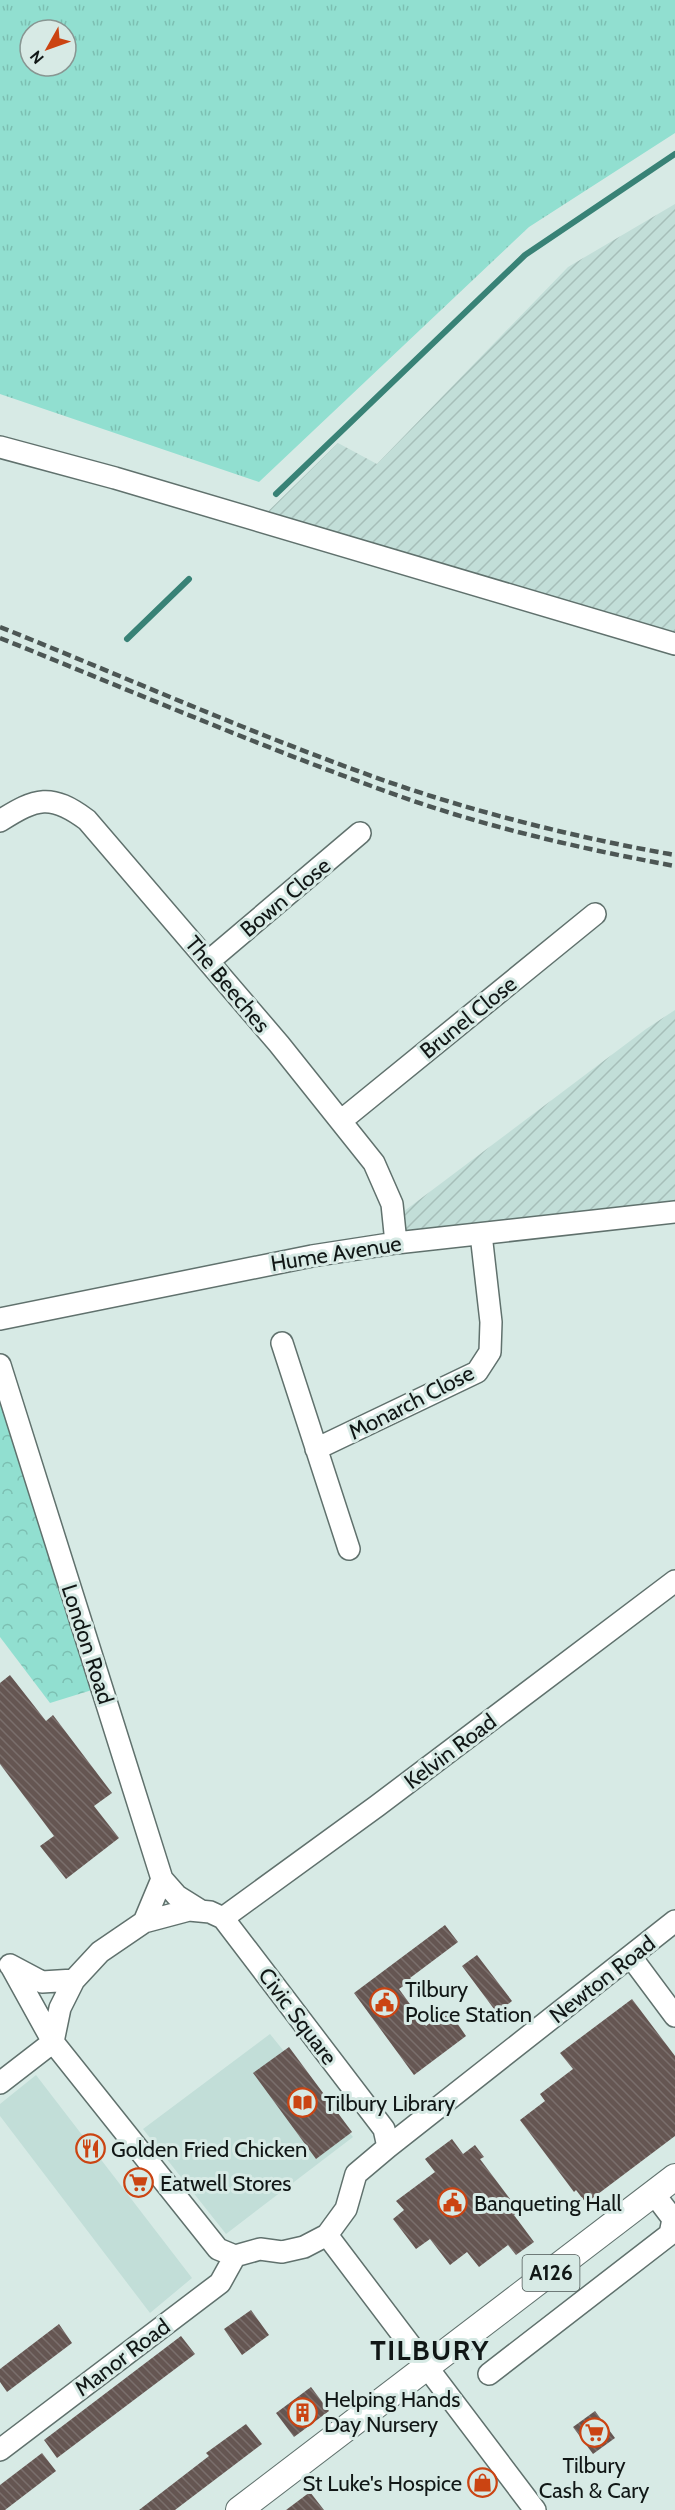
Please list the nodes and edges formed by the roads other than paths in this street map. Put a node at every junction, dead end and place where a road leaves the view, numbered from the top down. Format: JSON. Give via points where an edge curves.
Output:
{"nodes":[{"id":1,"x":0,"y":447,"type":"edge"},
{"id":2,"x":675,"y":644,"type":"edge"},
{"id":3,"x":0,"y":821,"type":"edge"},
{"id":4,"x":360,"y":833,"type":"dead end"},
{"id":5,"x":595,"y":914,"type":"dead end"},
{"id":6,"x":209,"y":961,"type":"junction"},
{"id":7,"x":342,"y":1120,"type":"junction"},
{"id":8,"x":675,"y":1212,"type":"edge"},
{"id":9,"x":481,"y":1234,"type":"junction"},
{"id":10,"x":396,"y":1243,"type":"junction"},
{"id":11,"x":0,"y":1319,"type":"edge"},
{"id":12,"x":282,"y":1343,"type":"dead end"},
{"id":13,"x":0,"y":1365,"type":"edge"},
{"id":14,"x":316,"y":1449,"type":"junction"},
{"id":15,"x":349,"y":1549,"type":"dead end"},
{"id":16,"x":675,"y":1581,"type":"edge"},
{"id":17,"x":162,"y":1880,"type":"junction"},
{"id":18,"x":201,"y":1911,"type":"junction"},
{"id":19,"x":223,"y":1918,"type":"junction"},
{"id":20,"x":675,"y":1921,"type":"edge"},
{"id":21,"x":144,"y":1922,"type":"junction"},
{"id":22,"x":631,"y":1957,"type":"junction"},
{"id":23,"x":6,"y":1962,"type":"edge"},
{"id":24,"x":74,"y":1980,"type":"junction"},
{"id":25,"x":675,"y":2016,"type":"edge"},
{"id":26,"x":53,"y":2042,"type":"junction"},
{"id":27,"x":0,"y":2083,"type":"edge"},
{"id":28,"x":388,"y":2147,"type":"junction"},
{"id":29,"x":675,"y":2177,"type":"edge"},
{"id":30,"x":654,"y":2194,"type":"junction"},
{"id":31,"x":327,"y":2235,"type":"junction"},
{"id":32,"x":235,"y":2256,"type":"junction"},
{"id":33,"x":427,"y":2368,"type":"junction"},
{"id":34,"x":489,"y":2374,"type":"dead end"},
{"id":35,"x":0,"y":2450,"type":"edge"},
{"id":36,"x":239,"y":2510,"type":"edge"},
{"id":37,"x":535,"y":2510,"type":"edge"}],
"edges":[{"from":1,"to":2,"type":"street"},
{"from":3,"to":6,"type":"street","name":"The Beeches","via":[[24,805],[42,800],[74,810],[87,820]]},
{"from":4,"to":6,"type":"street","name":"Bown Close"},
{"from":5,"to":7,"type":"street","name":"Brunel Close"},
{"from":6,"to":7,"type":"street","name":"The Beeches"},
{"from":7,"to":10,"type":"street","name":"The Beeches","via":[[374,1163],[388,1194]]},
{"from":8,"to":9,"type":"street","name":"Hume Avenue"},
{"from":9,"to":10,"type":"street","name":"Hume Avenue"},
{"from":9,"to":14,"type":"street","name":"Monarch Close","via":[[491,1323],[490,1352],[477,1372]]},
{"from":10,"to":11,"type":"street","name":"Hume Avenue","via":[[260,1266]]},
{"from":12,"to":14,"type":"street"},
{"from":13,"to":17,"type":"street","name":"London Road"},
{"from":14,"to":15,"type":"street"},
{"from":16,"to":19,"type":"street","name":"Kelvin Road"},
{"from":17,"to":18,"type":"street","via":[[177,1896]]},
{"from":17,"to":21,"type":"street"},
{"from":18,"to":19,"type":"street"},
{"from":18,"to":21,"type":"street","via":[[189,1910]]},
{"from":19,"to":28,"type":"street","name":"Civic Square","via":[[384,2128]]},
{"from":20,"to":22,"type":"street","name":"Newton Road"},
{"from":21,"to":24,"type":"street","via":[[100,1953]]},
{"from":22,"to":25,"type":"street"},
{"from":22,"to":28,"type":"street","name":"Newton Road"},
{"from":23,"to":24,"type":"street","via":[[42,1982]]},
{"from":23,"to":26,"type":"street"},
{"from":24,"to":26,"type":"street","via":[[60,2008]]},
{"from":26,"to":27,"type":"street"},
{"from":26,"to":32,"type":"street","via":[[218,2249]]},
{"from":28,"to":31,"type":"street","via":[[356,2174],[346,2209]]},
{"from":29,"to":30,"type":"main road","number":"A126"},
{"from":30,"to":33,"type":"main road","number":"A126"},
{"from":30,"to":34,"type":"street","via":[[673,2219],[670,2234]]},
{"from":31,"to":32,"type":"street","via":[[304,2247]]},
{"from":31,"to":33,"type":"street"},
{"from":32,"to":35,"type":"street","name":"Manor Road","via":[[220,2283]]},
{"from":33,"to":36,"type":"main road","number":"A126"},
{"from":33,"to":37,"type":"street"}]}
